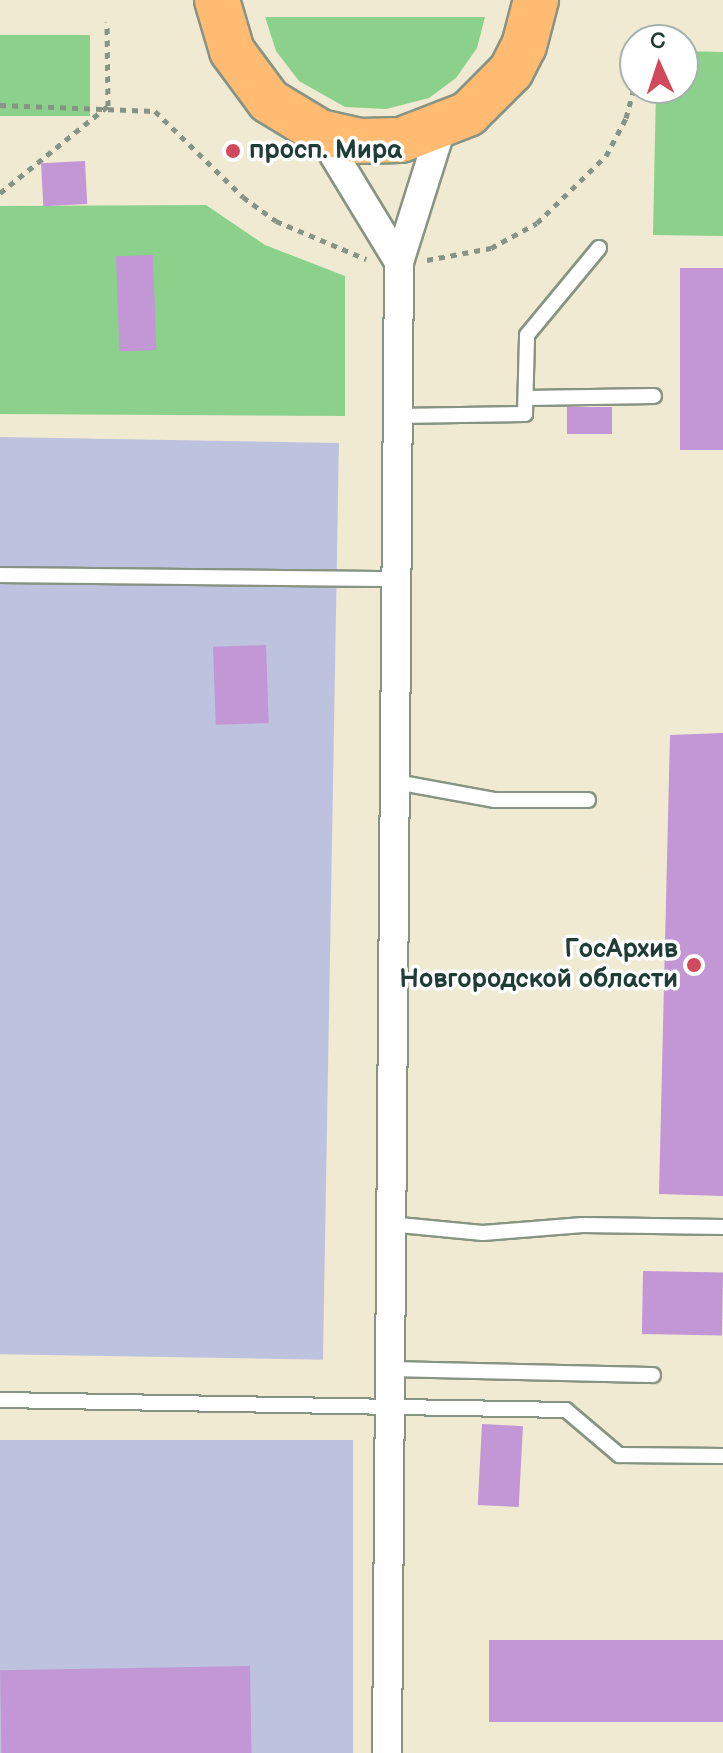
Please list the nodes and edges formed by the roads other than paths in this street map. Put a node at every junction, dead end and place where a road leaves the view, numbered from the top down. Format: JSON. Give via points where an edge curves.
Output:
{"nodes":[{"id":1,"x":217,"y":0,"type":"edge"},
{"id":2,"x":536,"y":0,"type":"edge"},
{"id":3,"x":441,"y":129,"type":"junction"},
{"id":4,"x":320,"y":132,"type":"junction"},
{"id":5,"x":599,"y":248,"type":"dead end"},
{"id":6,"x":399,"y":262,"type":"junction"},
{"id":7,"x":654,"y":396,"type":"dead end"},
{"id":8,"x":526,"y":398,"type":"junction"},
{"id":9,"x":397,"y":416,"type":"junction"},
{"id":10,"x":0,"y":575,"type":"edge"},
{"id":11,"x":395,"y":579,"type":"junction"},
{"id":12,"x":396,"y":782,"type":"junction"},
{"id":13,"x":588,"y":800,"type":"dead end"},
{"id":14,"x":388,"y":1224,"type":"junction"},
{"id":15,"x":723,"y":1227,"type":"edge"},
{"id":16,"x":386,"y":1369,"type":"junction"},
{"id":17,"x":653,"y":1375,"type":"dead end"},
{"id":18,"x":0,"y":1400,"type":"edge"},
{"id":19,"x":386,"y":1405,"type":"junction"},
{"id":20,"x":723,"y":1456,"type":"edge"},
{"id":21,"x":387,"y":1753,"type":"edge"}],
"edges":[{"from":1,"to":4,"type":"main road","via":[[232,51],[248,78],[269,101]]},
{"from":2,"to":3,"type":"main road","via":[[511,71],[468,114]]},
{"from":3,"to":4,"type":"main road","via":[[401,140],[360,141]]},
{"from":3,"to":6,"type":"street"},
{"from":4,"to":6,"type":"street"},
{"from":5,"to":8,"type":"lane","via":[[527,335]]},
{"from":6,"to":9,"type":"street"},
{"from":7,"to":8,"type":"lane"},
{"from":8,"to":9,"type":"lane","via":[[525,414]]},
{"from":9,"to":11,"type":"street"},
{"from":10,"to":11,"type":"lane"},
{"from":11,"to":12,"type":"street"},
{"from":12,"to":13,"type":"lane","via":[[495,800]]},
{"from":12,"to":14,"type":"street"},
{"from":14,"to":15,"type":"lane","via":[[483,1233],[583,1225]]},
{"from":14,"to":16,"type":"street"},
{"from":16,"to":17,"type":"lane"},
{"from":16,"to":19,"type":"street"},
{"from":18,"to":19,"type":"lane"},
{"from":19,"to":20,"type":"lane","via":[[566,1410],[619,1455]]},
{"from":19,"to":21,"type":"street"}]}
